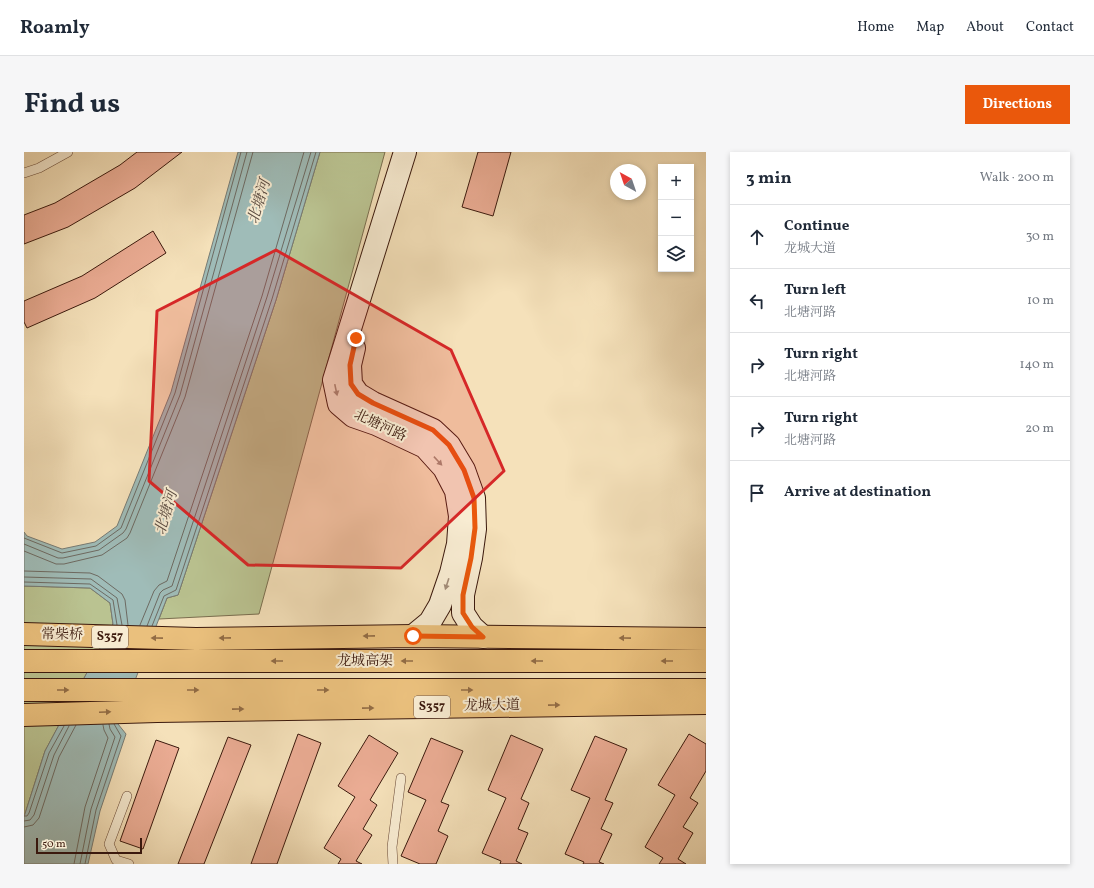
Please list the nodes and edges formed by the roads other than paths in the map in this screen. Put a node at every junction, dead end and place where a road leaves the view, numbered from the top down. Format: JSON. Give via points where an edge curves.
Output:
{"nodes":[{"id":1,"x":68,"y":152,"type":"edge"},
{"id":2,"x":405,"y":152,"type":"edge"},
{"id":3,"x":417,"y":152,"type":"edge"},
{"id":4,"x":24,"y":173,"type":"edge"},
{"id":5,"x":24,"y":634,"type":"edge"},
{"id":6,"x":413,"y":636,"type":"junction"},
{"id":7,"x":483,"y":637,"type":"junction"},
{"id":8,"x":706,"y":639,"type":"edge"},
{"id":9,"x":706,"y":661,"type":"edge"},
{"id":10,"x":24,"y":662,"type":"edge"},
{"id":11,"x":24,"y":690,"type":"edge"},
{"id":12,"x":706,"y":690,"type":"edge"},
{"id":13,"x":706,"y":703,"type":"edge"},
{"id":14,"x":24,"y":715,"type":"edge"},
{"id":15,"x":401,"y":778,"type":"dead end"},
{"id":16,"x":127,"y":796,"type":"dead end"},
{"id":17,"x":129,"y":864,"type":"edge"},
{"id":18,"x":393,"y":864,"type":"edge"}],
"edges":[{"from":1,"to":4,"type":"lane"},
{"from":2,"to":6,"type":"main road","name":"北塘河路","one_way":true,"via":[[334,380],[339,404],[353,416],[376,424],[425,448],[444,468],[456,491],[460,516],[458,544],[451,573],[440,605],[430,622]]},
{"from":3,"to":7,"type":"main road","name":"北塘河路","via":[[356,338],[350,365],[351,384],[358,394],[373,403],[433,430],[449,445],[464,470],[474,498],[475,528],[463,595],[463,613],[472,627]]},
{"from":6,"to":5,"type":"main road","name":"常柴桥","number":"S357","one_way":true,"via":[[196,639]]},
{"from":6,"to":7,"type":"main road","number":"S357"},
{"from":8,"to":7,"type":"main road","number":"S357","one_way":true},
{"from":9,"to":10,"type":"main road","name":"龙城高架","one_way":true},
{"from":11,"to":12,"type":"main road","name":"龙城高架","one_way":true},
{"from":14,"to":13,"type":"main road","name":"龙城大道","number":"S357","one_way":true,"via":[[157,710]]},
{"from":15,"to":18,"type":"lane","via":[[392,847]]},
{"from":16,"to":17,"type":"lane","via":[[109,844],[116,860]]}]}
